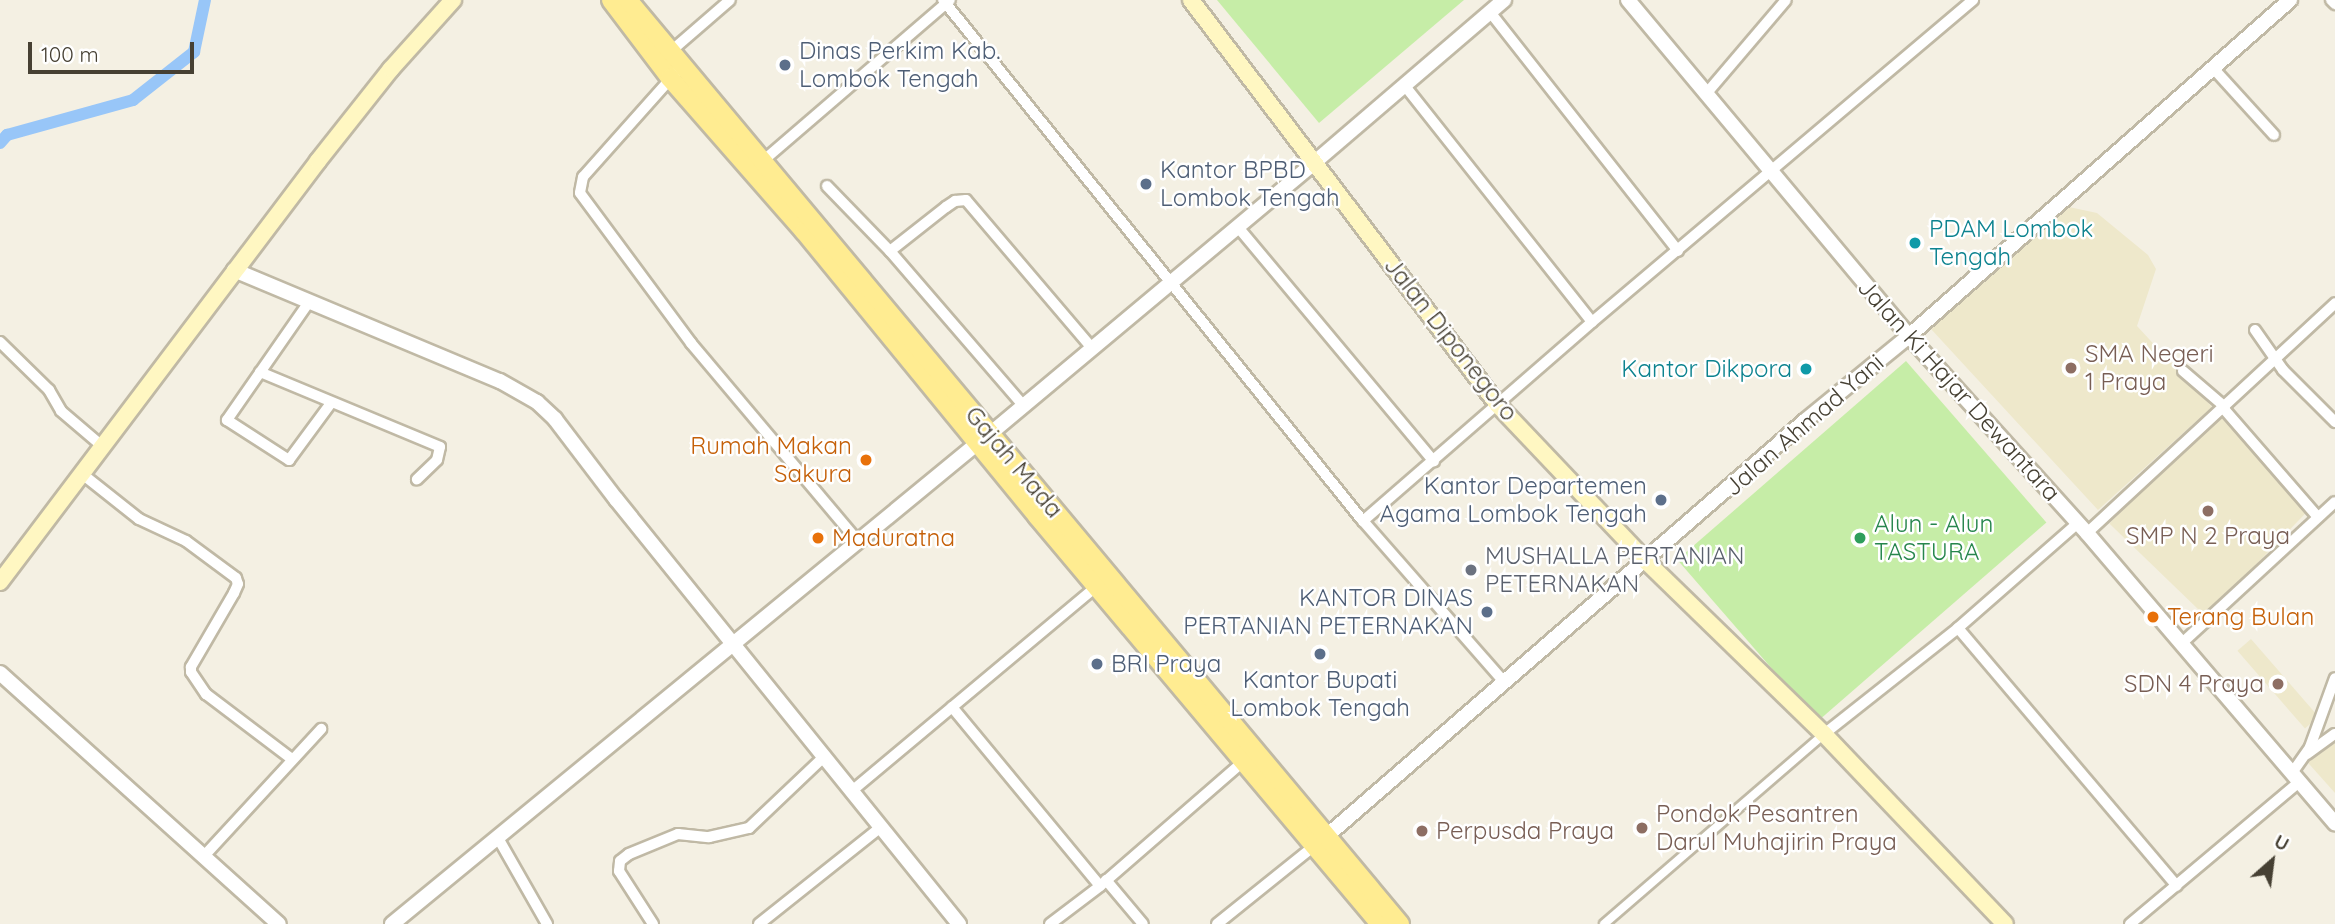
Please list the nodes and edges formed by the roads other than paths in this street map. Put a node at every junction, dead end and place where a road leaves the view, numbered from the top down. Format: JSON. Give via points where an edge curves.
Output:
{"nodes":[{"id":1,"x":453,"y":0,"type":"edge"},
{"id":2,"x":611,"y":0,"type":"edge"},
{"id":3,"x":628,"y":0,"type":"edge"},
{"id":4,"x":730,"y":0,"type":"edge"},
{"id":5,"x":1191,"y":0,"type":"edge"},
{"id":6,"x":1503,"y":0,"type":"edge"},
{"id":7,"x":1628,"y":0,"type":"edge"},
{"id":8,"x":1786,"y":0,"type":"edge"},
{"id":9,"x":1973,"y":0,"type":"edge"},
{"id":10,"x":2290,"y":0,"type":"edge"},
{"id":11,"x":2331,"y":0,"type":"edge"},
{"id":12,"x":946,"y":1,"type":"edge"},
{"id":13,"x":2335,"y":4,"type":"edge"},
{"id":14,"x":1490,"y":12,"type":"junction"},
{"id":15,"x":674,"y":66,"type":"junction"},
{"id":16,"x":2214,"y":69,"type":"junction"},
{"id":17,"x":1405,"y":86,"type":"junction"},
{"id":18,"x":1706,"y":94,"type":"junction"},
{"id":19,"x":2274,"y":135,"type":"dead end"},
{"id":20,"x":764,"y":160,"type":"junction"},
{"id":21,"x":1315,"y":162,"type":"junction"},
{"id":22,"x":1770,"y":172,"type":"junction"},
{"id":23,"x":827,"y":186,"type":"dead end"},
{"id":24,"x":1237,"y":226,"type":"junction"},
{"id":25,"x":890,"y":251,"type":"junction"},
{"id":26,"x":1678,"y":251,"type":"junction"},
{"id":27,"x":845,"y":269,"type":"junction"},
{"id":28,"x":234,"y":270,"type":"junction"},
{"id":29,"x":1169,"y":284,"type":"junction"},
{"id":30,"x":309,"y":302,"type":"junction"},
{"id":31,"x":2335,"y":303,"type":"edge"},
{"id":32,"x":1592,"y":322,"type":"junction"},
{"id":33,"x":2255,"y":330,"type":"dead end"},
{"id":34,"x":1909,"y":336,"type":"junction"},
{"id":35,"x":3,"y":348,"type":"edge"},
{"id":36,"x":1092,"y":348,"type":"junction"},
{"id":37,"x":2274,"y":359,"type":"junction"},
{"id":38,"x":2183,"y":371,"type":"dead end"},
{"id":39,"x":260,"y":372,"type":"junction"},
{"id":40,"x":331,"y":403,"type":"junction"},
{"id":41,"x":1498,"y":405,"type":"junction"},
{"id":42,"x":1024,"y":406,"type":"junction"},
{"id":43,"x":2225,"y":408,"type":"junction"},
{"id":44,"x":2335,"y":422,"type":"edge"},
{"id":45,"x":985,"y":438,"type":"junction"},
{"id":46,"x":102,"y":446,"type":"junction"},
{"id":47,"x":1434,"y":461,"type":"junction"},
{"id":48,"x":82,"y":473,"type":"junction"},
{"id":49,"x":417,"y":479,"type":"dead end"},
{"id":50,"x":2335,"y":502,"type":"edge"},
{"id":51,"x":2318,"y":517,"type":"junction"},
{"id":52,"x":1363,"y":521,"type":"junction"},
{"id":53,"x":2082,"y":528,"type":"junction"},
{"id":54,"x":858,"y":541,"type":"junction"},
{"id":55,"x":1646,"y":561,"type":"junction"},
{"id":56,"x":0,"y":582,"type":"edge"},
{"id":57,"x":1097,"y":586,"type":"junction"},
{"id":58,"x":1958,"y":628,"type":"junction"},
{"id":59,"x":734,"y":643,"type":"junction"},
{"id":60,"x":2182,"y":644,"type":"junction"},
{"id":61,"x":1178,"y":671,"type":"junction"},
{"id":62,"x":0,"y":673,"type":"edge"},
{"id":63,"x":2335,"y":678,"type":"edge"},
{"id":64,"x":1505,"y":683,"type":"junction"},
{"id":65,"x":952,"y":707,"type":"junction"},
{"id":66,"x":321,"y":729,"type":"dead end"},
{"id":67,"x":1824,"y":734,"type":"junction"},
{"id":68,"x":2335,"y":734,"type":"edge"},
{"id":69,"x":825,"y":756,"type":"junction"},
{"id":70,"x":2305,"y":756,"type":"junction"},
{"id":71,"x":292,"y":759,"type":"junction"},
{"id":72,"x":1244,"y":761,"type":"junction"},
{"id":73,"x":2295,"y":777,"type":"junction"},
{"id":74,"x":853,"y":790,"type":"junction"},
{"id":75,"x":2335,"y":823,"type":"edge"},
{"id":76,"x":881,"y":827,"type":"junction"},
{"id":77,"x":498,"y":838,"type":"junction"},
{"id":78,"x":1320,"y":842,"type":"junction"},
{"id":79,"x":204,"y":856,"type":"junction"},
{"id":80,"x":1103,"y":883,"type":"junction"},
{"id":81,"x":2177,"y":886,"type":"junction"},
{"id":82,"x":279,"y":924,"type":"edge"},
{"id":83,"x":392,"y":924,"type":"edge"},
{"id":84,"x":547,"y":924,"type":"edge"},
{"id":85,"x":653,"y":924,"type":"edge"},
{"id":86,"x":759,"y":924,"type":"edge"},
{"id":87,"x":959,"y":924,"type":"edge"},
{"id":88,"x":1050,"y":924,"type":"edge"},
{"id":89,"x":1143,"y":924,"type":"edge"},
{"id":90,"x":1217,"y":924,"type":"edge"},
{"id":91,"x":1380,"y":924,"type":"edge"},
{"id":92,"x":1400,"y":924,"type":"edge"},
{"id":93,"x":1604,"y":924,"type":"edge"},
{"id":94,"x":2005,"y":924,"type":"edge"},
{"id":95,"x":2130,"y":924,"type":"edge"}],
"edges":[{"from":1,"to":28,"type":"main road","via":[[391,69]]},
{"from":2,"to":15,"type":"main road","name":"Gajah Mada"},
{"from":3,"to":15,"type":"main road","name":"Gajah Mada"},
{"from":4,"to":15,"type":"street"},
{"from":5,"to":21,"type":"main road","name":"Jalan Diponegoro"},
{"from":6,"to":14,"type":"street"},
{"from":7,"to":18,"type":"street","name":"Jalan Ki Hajar Dewantara"},
{"from":8,"to":18,"type":"street"},
{"from":9,"to":22,"type":"street"},
{"from":10,"to":16,"type":"street","name":"Jalan Ahmad Yani"},
{"from":11,"to":13,"type":"street"},
{"from":12,"to":20,"type":"street"},
{"from":12,"to":29,"type":"street"},
{"from":14,"to":17,"type":"street"},
{"from":14,"to":26,"type":"street"},
{"from":15,"to":20,"type":"main road","name":"Gajah Mada"},
{"from":15,"to":27,"type":"main road","name":"Gajah Mada","via":[[710,120]]},
{"from":15,"to":54,"type":"street","via":[[583,177],[580,193],[691,342]]},
{"from":16,"to":19,"type":"street"},
{"from":16,"to":34,"type":"street","name":"Jalan Ahmad Yani"},
{"from":17,"to":21,"type":"street"},
{"from":17,"to":32,"type":"street"},
{"from":18,"to":22,"type":"street","name":"Jalan Ki Hajar Dewantara"},
{"from":20,"to":27,"type":"main road","name":"Gajah Mada"},
{"from":21,"to":24,"type":"street"},
{"from":21,"to":41,"type":"main road","name":"Jalan Diponegoro"},
{"from":22,"to":26,"type":"street"},
{"from":22,"to":34,"type":"street","name":"Jalan Ki Hajar Dewantara"},
{"from":23,"to":25,"type":"street"},
{"from":24,"to":29,"type":"street"},
{"from":24,"to":47,"type":"street"},
{"from":25,"to":36,"type":"street","via":[[946,207],[966,200]]},
{"from":25,"to":42,"type":"street"},
{"from":26,"to":32,"type":"street"},
{"from":27,"to":45,"type":"main road","name":"Gajah Mada"},
{"from":28,"to":30,"type":"street"},
{"from":28,"to":46,"type":"main road"},
{"from":29,"to":36,"type":"street"},
{"from":29,"to":52,"type":"street"},
{"from":30,"to":39,"type":"street"},
{"from":30,"to":59,"type":"street","via":[[500,381],[537,402]]},
{"from":31,"to":37,"type":"street"},
{"from":32,"to":41,"type":"street"},
{"from":33,"to":37,"type":"street"},
{"from":34,"to":53,"type":"street","name":"Jalan Ki Hajar Dewantara"},
{"from":34,"to":55,"type":"street","name":"Jalan Ahmad Yani"},
{"from":35,"to":46,"type":"street","via":[[50,390],[61,411]]},
{"from":36,"to":42,"type":"street"},
{"from":37,"to":43,"type":"street"},
{"from":37,"to":44,"type":"street"},
{"from":38,"to":43,"type":"street"},
{"from":39,"to":40,"type":"street"},
{"from":39,"to":40,"type":"street","via":[[227,420],[288,460]]},
{"from":40,"to":49,"type":"street","via":[[440,447],[437,460]]},
{"from":41,"to":47,"type":"street"},
{"from":41,"to":55,"type":"main road","name":"Jalan Diponegoro"},
{"from":42,"to":45,"type":"street"},
{"from":43,"to":51,"type":"street"},
{"from":43,"to":53,"type":"street"},
{"from":45,"to":54,"type":"street"},
{"from":45,"to":57,"type":"main road","name":"Gajah Mada"},
{"from":45,"to":61,"type":"main road","name":"Gajah Mada"},
{"from":46,"to":48,"type":"main road"},
{"from":47,"to":52,"type":"street"},
{"from":48,"to":56,"type":"main road"},
{"from":48,"to":71,"type":"street","via":[[139,519],[186,541],[236,578],[234,593],[191,672],[206,694]]},
{"from":50,"to":51,"type":"street"},
{"from":51,"to":60,"type":"street"},
{"from":52,"to":64,"type":"street"},
{"from":53,"to":58,"type":"street"},
{"from":53,"to":60,"type":"street","name":"Jalan Ki Hajar Dewantara"},
{"from":54,"to":59,"type":"street"},
{"from":55,"to":64,"type":"street","name":"Jalan Ahmad Yani"},
{"from":55,"to":67,"type":"main road","name":"Jalan Diponegoro"},
{"from":57,"to":61,"type":"main road","name":"Gajah Mada"},
{"from":57,"to":65,"type":"street"},
{"from":58,"to":67,"type":"street"},
{"from":58,"to":81,"type":"street"},
{"from":59,"to":69,"type":"street"},
{"from":59,"to":77,"type":"street"},
{"from":60,"to":73,"type":"street","name":"Jalan Ki Hajar Dewantara"},
{"from":61,"to":72,"type":"main road","name":"Gajah Mada"},
{"from":61,"to":78,"type":"main road","name":"Gajah Mada"},
{"from":62,"to":79,"type":"street"},
{"from":63,"to":70,"type":"street"},
{"from":64,"to":78,"type":"street","name":"Jalan Ahmad Yani"},
{"from":65,"to":74,"type":"street"},
{"from":65,"to":80,"type":"street"},
{"from":66,"to":71,"type":"street"},
{"from":67,"to":93,"type":"street"},
{"from":67,"to":94,"type":"main road","name":"Jalan Diponegoro"},
{"from":68,"to":70,"type":"street"},
{"from":69,"to":74,"type":"street"},
{"from":69,"to":85,"type":"street","via":[[747,830],[709,837],[678,834],[620,862],[618,871]]},
{"from":70,"to":73,"type":"street"},
{"from":71,"to":79,"type":"street"},
{"from":72,"to":78,"type":"main road","name":"Gajah Mada"},
{"from":72,"to":80,"type":"street"},
{"from":73,"to":75,"type":"street","name":"Jalan Ki Hajar Dewantara"},
{"from":73,"to":81,"type":"street"},
{"from":74,"to":76,"type":"street"},
{"from":76,"to":86,"type":"street"},
{"from":76,"to":87,"type":"street"},
{"from":77,"to":83,"type":"street"},
{"from":77,"to":84,"type":"street"},
{"from":78,"to":90,"type":"street"},
{"from":78,"to":91,"type":"main road","name":"Gajah Mada"},
{"from":78,"to":92,"type":"main road","name":"Gajah Mada"},
{"from":79,"to":82,"type":"street"},
{"from":80,"to":88,"type":"street"},
{"from":80,"to":89,"type":"street"},
{"from":81,"to":95,"type":"street"}]}
